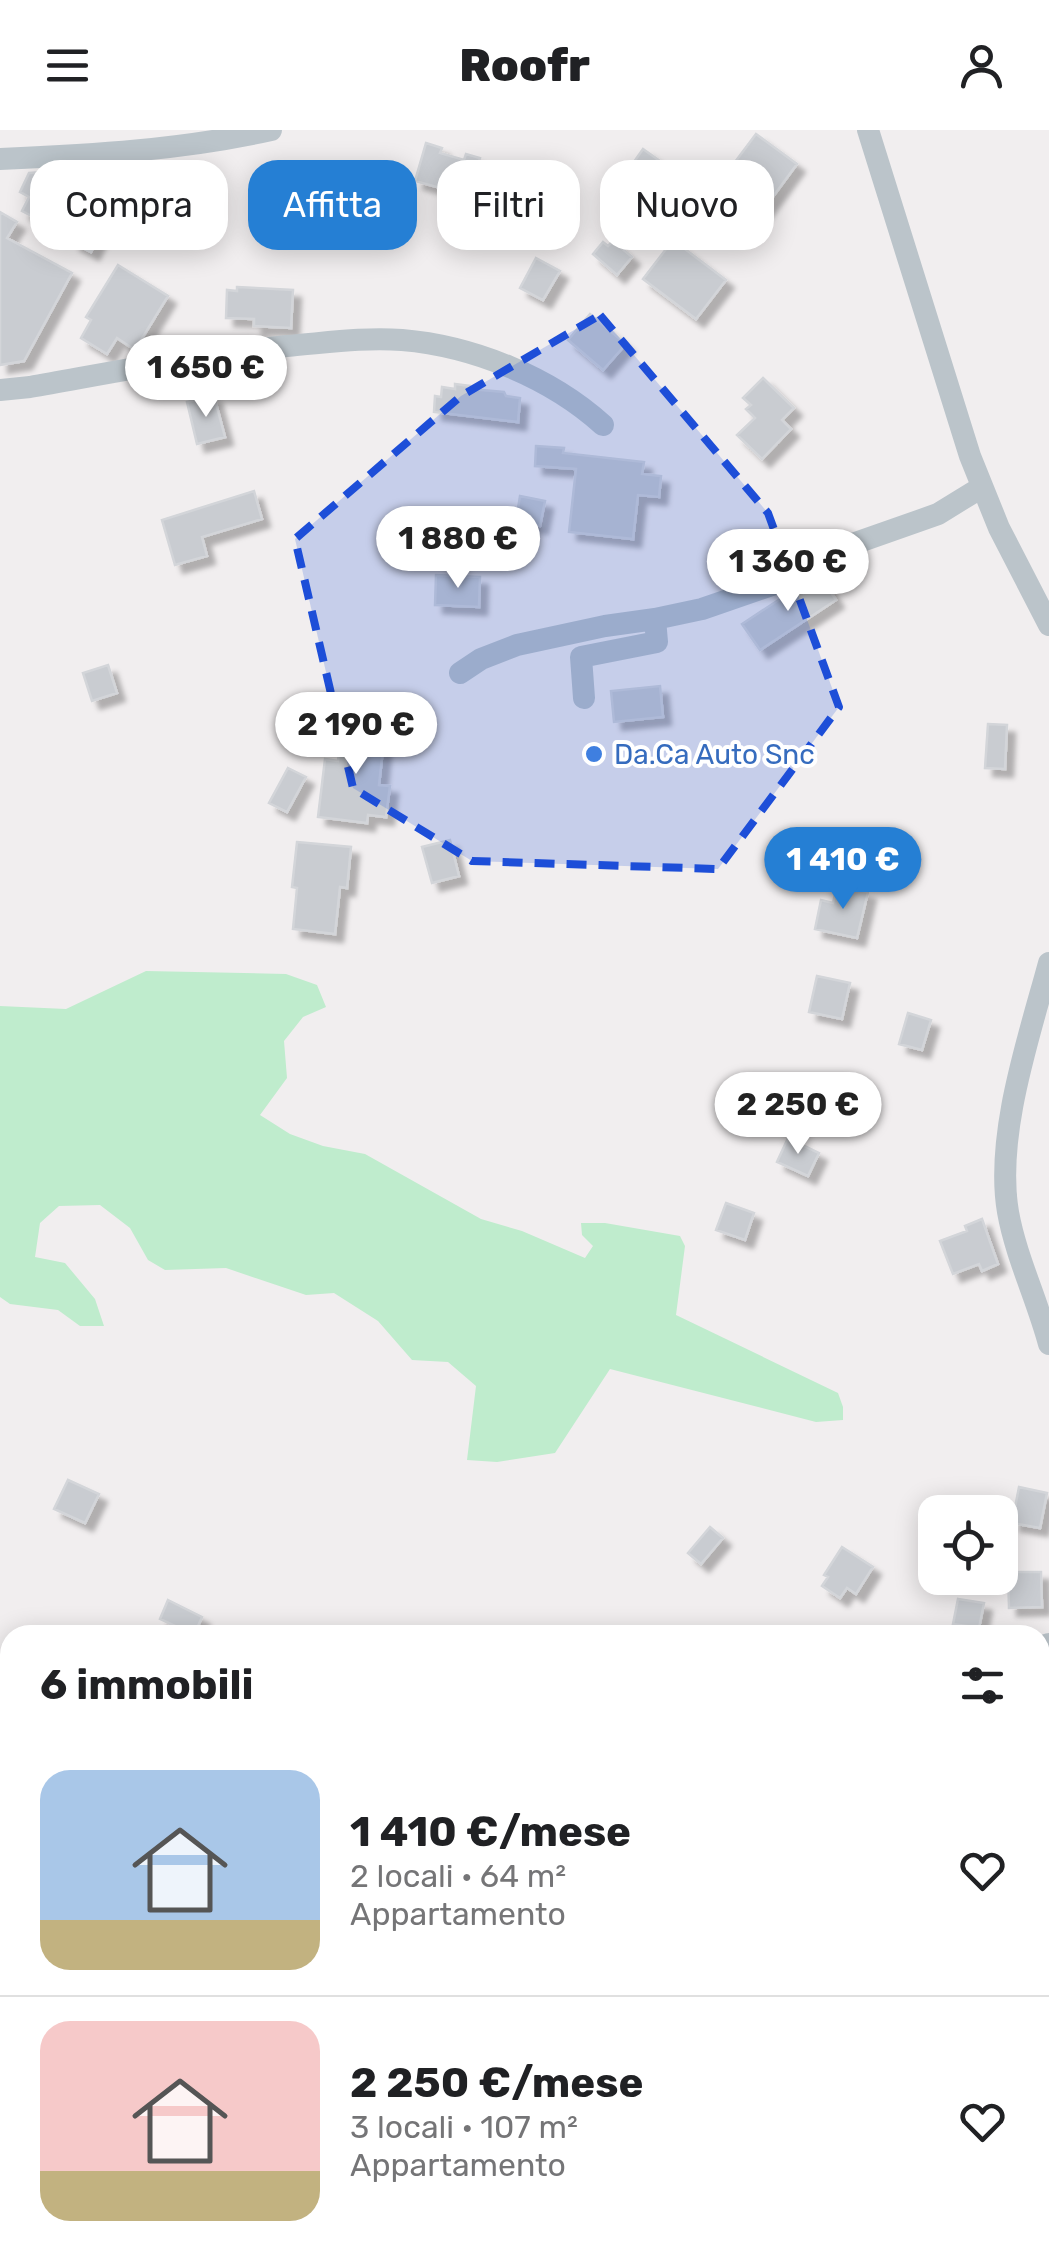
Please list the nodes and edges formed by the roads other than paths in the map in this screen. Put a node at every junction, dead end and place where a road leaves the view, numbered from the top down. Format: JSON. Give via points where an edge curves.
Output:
{"nodes":[{"id":1,"x":271,"y":130,"type":"edge"},
{"id":2,"x":868,"y":130,"type":"edge"},
{"id":3,"x":0,"y":159,"type":"edge"},
{"id":4,"x":0,"y":390,"type":"edge"},
{"id":5,"x":603,"y":425,"type":"dead end"},
{"id":6,"x":982,"y":486,"type":"junction"},
{"id":7,"x":655,"y":619,"type":"junction"},
{"id":8,"x":1049,"y":625,"type":"edge"},
{"id":9,"x":460,"y":673,"type":"dead end"},
{"id":10,"x":584,"y":698,"type":"dead end"},
{"id":11,"x":1049,"y":963,"type":"edge"},
{"id":12,"x":1049,"y":1344,"type":"edge"}],
"edges":[{"from":1,"to":3,"type":"street","via":[[183,146]]},
{"from":2,"to":6,"type":"street"},
{"from":4,"to":5,"type":"street","via":[[216,354],[405,340],[523,374]]},
{"from":6,"to":7,"type":"street","via":[[938,514],[850,544],[792,578]]},
{"from":6,"to":8,"type":"street"},
{"from":7,"to":9,"type":"street","via":[[531,641]]},
{"from":7,"to":10,"type":"street","via":[[658,642],[581,657]]},
{"from":11,"to":12,"type":"street","via":[[1016,1093],[1006,1188]]}]}
